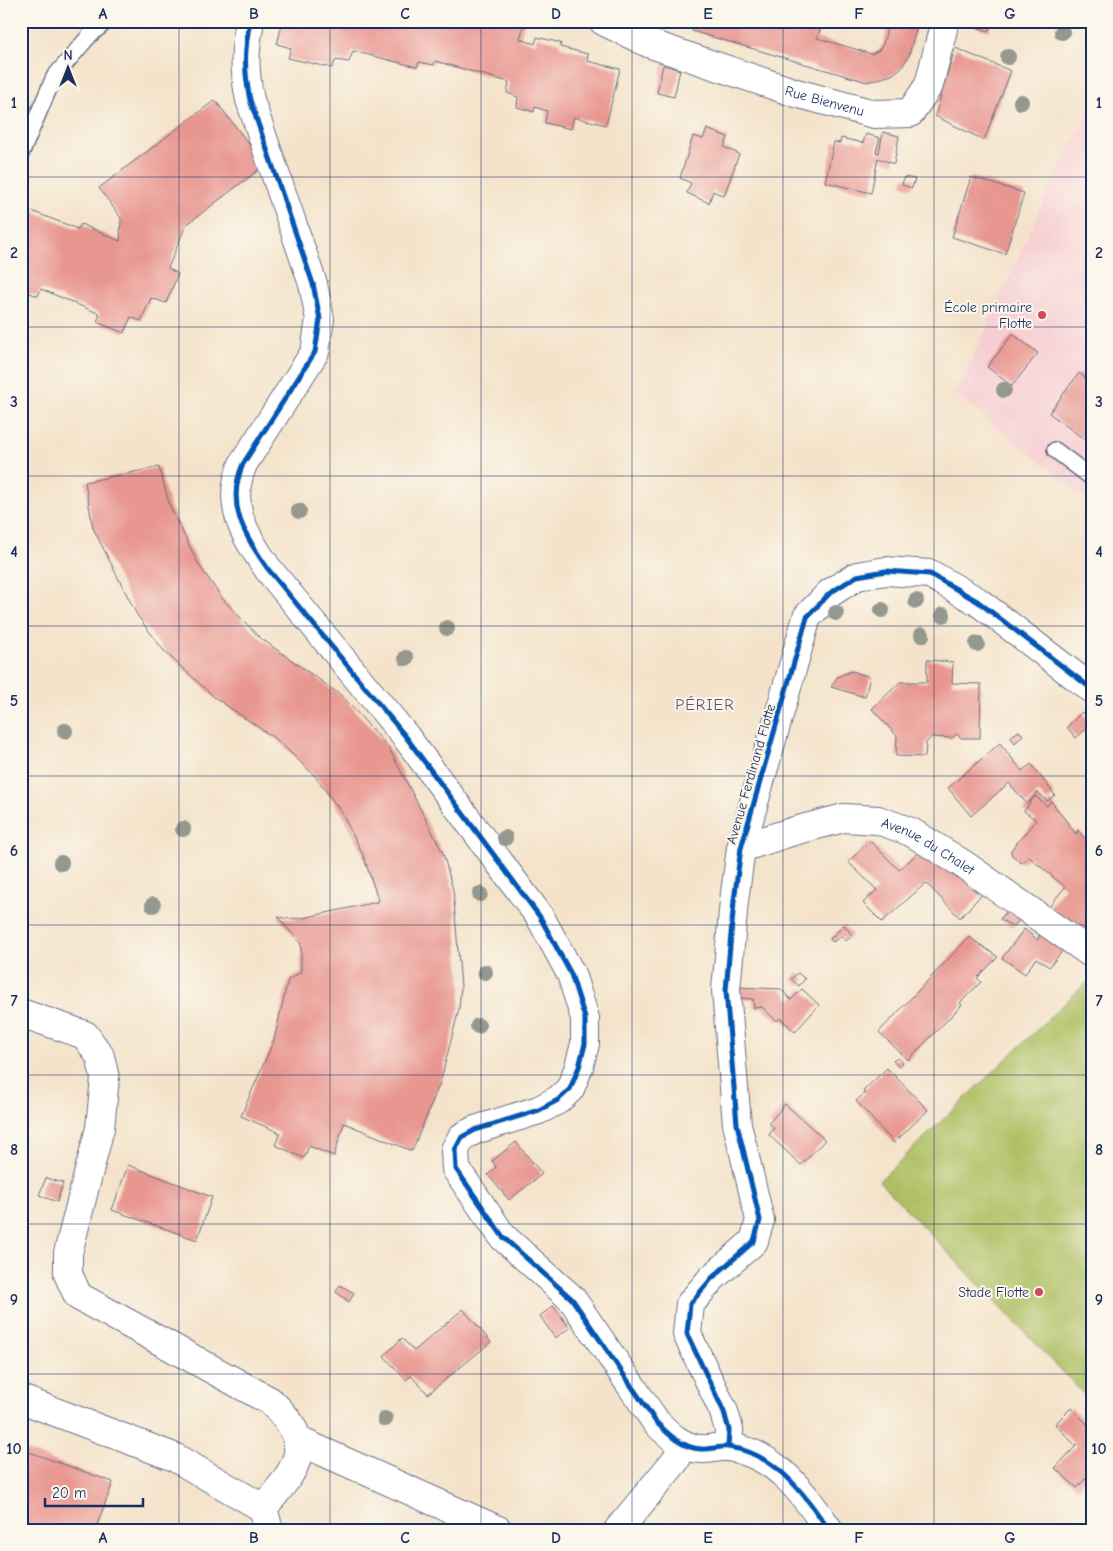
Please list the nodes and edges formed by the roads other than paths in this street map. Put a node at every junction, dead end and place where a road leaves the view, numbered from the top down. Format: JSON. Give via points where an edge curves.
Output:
{"nodes":[{"id":1,"x":107,"y":21,"type":"edge"},
{"id":2,"x":250,"y":21,"type":"edge"},
{"id":3,"x":603,"y":21,"type":"edge"},
{"id":4,"x":945,"y":21,"type":"edge"},
{"id":5,"x":21,"y":154,"type":"edge"},
{"id":6,"x":1055,"y":450,"type":"dead end"},
{"id":7,"x":1092,"y":478,"type":"edge"},
{"id":8,"x":1092,"y":689,"type":"edge"},
{"id":9,"x":741,"y":848,"type":"junction"},
{"id":10,"x":1092,"y":954,"type":"edge"},
{"id":11,"x":21,"y":1013,"type":"edge"},
{"id":12,"x":21,"y":1399,"type":"edge"},
{"id":13,"x":299,"y":1441,"type":"junction"},
{"id":14,"x":684,"y":1444,"type":"junction"},
{"id":15,"x":728,"y":1447,"type":"junction"},
{"id":16,"x":266,"y":1519,"type":"edge"},
{"id":17,"x":498,"y":1530,"type":"edge"},
{"id":18,"x":618,"y":1530,"type":"edge"},
{"id":19,"x":829,"y":1530,"type":"edge"}],
"edges":[{"from":1,"to":5,"type":"lane","via":[[90,35],[54,77]]},
{"from":2,"to":14,"type":"street","via":[[244,72],[250,100],[313,284],[320,318],[314,352],[243,464],[236,480],[236,507],[249,542],[268,569],[406,737],[540,917],[571,974],[585,1018],[585,1044],[570,1089],[539,1110],[462,1137],[455,1150],[456,1169],[503,1237],[572,1299],[656,1422]]},
{"from":3,"to":4,"type":"street","name":"Rue Bienvenu","via":[[648,43],[796,93],[874,114],[910,113],[929,85]]},
{"from":6,"to":7,"type":"lane"},
{"from":8,"to":9,"type":"street","name":"Avenue Ferdinand Flotte","via":[[976,601],[930,574],[886,570],[857,576],[830,593],[807,617]]},
{"from":9,"to":10,"type":"street","name":"Avenue du Chalet","via":[[844,818],[878,820],[911,832],[963,864]]},
{"from":9,"to":15,"type":"street","name":"Avenue Ferdinand Flotte","via":[[726,990],[737,1124],[760,1220],[754,1241],[712,1278],[690,1304],[687,1334],[724,1412],[730,1430]]},
{"from":11,"to":13,"type":"street","via":[[84,1036],[100,1056],[106,1078],[100,1128],[68,1253],[68,1274],[78,1296],[270,1401],[287,1417]]},
{"from":12,"to":16,"type":"street","via":[[174,1457]]},
{"from":13,"to":16,"type":"street","via":[[297,1463]]},
{"from":13,"to":17,"type":"street"},
{"from":14,"to":15,"type":"street","via":[[700,1449]]},
{"from":14,"to":18,"type":"street","via":[[675,1461]]},
{"from":15,"to":19,"type":"street","via":[[764,1459],[799,1487]]}]}
